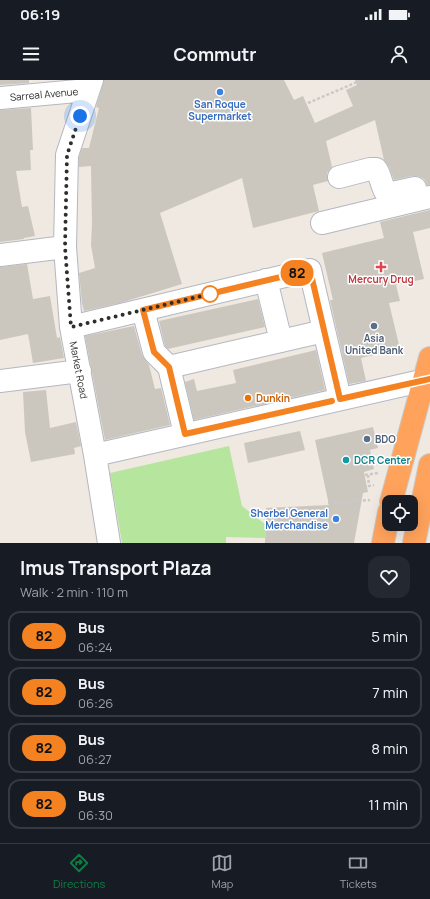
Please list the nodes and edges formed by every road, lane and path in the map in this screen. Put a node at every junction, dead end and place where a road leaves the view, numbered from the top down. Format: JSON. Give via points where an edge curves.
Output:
{"nodes":[{"id":1,"x":362,"y":80,"type":"edge"},
{"id":2,"x":90,"y":85,"type":"edge"},
{"id":3,"x":0,"y":98,"type":"edge"},
{"id":4,"x":308,"y":103,"type":"dead end"},
{"id":5,"x":340,"y":177,"type":"dead end"},
{"id":6,"x":430,"y":184,"type":"edge"},
{"id":7,"x":430,"y":198,"type":"edge"},
{"id":8,"x":322,"y":223,"type":"dead end"},
{"id":9,"x":65,"y":247,"type":"junction"},
{"id":10,"x":0,"y":255,"type":"edge"},
{"id":11,"x":266,"y":280,"type":"junction"},
{"id":12,"x":143,"y":310,"type":"junction"},
{"id":13,"x":71,"y":327,"type":"junction"},
{"id":14,"x":324,"y":331,"type":"junction"},
{"id":15,"x":280,"y":341,"type":"junction"},
{"id":16,"x":430,"y":358,"type":"edge"},
{"id":17,"x":169,"y":367,"type":"junction"},
{"id":18,"x":80,"y":371,"type":"junction"},
{"id":19,"x":427,"y":379,"type":"edge"},
{"id":20,"x":0,"y":381,"type":"edge"},
{"id":21,"x":340,"y":399,"type":"junction"},
{"id":22,"x":185,"y":434,"type":"junction"},
{"id":23,"x":96,"y":455,"type":"junction"},
{"id":24,"x":366,"y":475,"type":"joint"},
{"id":25,"x":429,"y":477,"type":"edge"},
{"id":26,"x":393,"y":495,"type":"edge"},
{"id":27,"x":370,"y":500,"type":"dead end"},
{"id":28,"x":328,"y":502,"type":"dead end"},
{"id":29,"x":385,"y":531,"type":"edge"},
{"id":30,"x":103,"y":542,"type":"edge"},
{"id":31,"x":383,"y":543,"type":"edge"},
{"id":32,"x":414,"y":543,"type":"edge"}],
"edges":[{"from":1,"to":4,"type":"path"},
{"from":2,"to":3,"type":"street","name":"Sarreal Avenue"},
{"from":2,"to":9,"type":"street","name":"Market Road","via":[[67,155]]},
{"from":5,"to":6,"type":"street","via":[[376,169],[386,193]]},
{"from":7,"to":8,"type":"street"},
{"from":9,"to":10,"type":"street"},
{"from":9,"to":13,"type":"street","name":"Market Road"},
{"from":11,"to":12,"type":"street"},
{"from":11,"to":14,"type":"street","via":[[310,270]]},
{"from":11,"to":15,"type":"street"},
{"from":12,"to":13,"type":"street"},
{"from":12,"to":17,"type":"street","via":[[154,352]]},
{"from":13,"to":18,"type":"street","name":"Market Road"},
{"from":14,"to":15,"type":"street"},
{"from":14,"to":21,"type":"street"},
{"from":15,"to":17,"type":"street"},
{"from":16,"to":19,"type":"highway"},
{"from":17,"to":22,"type":"street"},
{"from":18,"to":20,"type":"street"},
{"from":18,"to":23,"type":"street","name":"Market Road"},
{"from":19,"to":21,"type":"street"},
{"from":19,"to":26,"type":"highway"},
{"from":21,"to":22,"type":"street"},
{"from":22,"to":23,"type":"street"},
{"from":23,"to":30,"type":"street","name":"Market Road"},
{"from":24,"to":24,"type":"path","via":[[369,486],[374,485],[376,473]]},
{"from":25,"to":32,"type":"highway"},
{"from":27,"to":28,"type":"path"},
{"from":29,"to":31,"type":"highway"}]}
